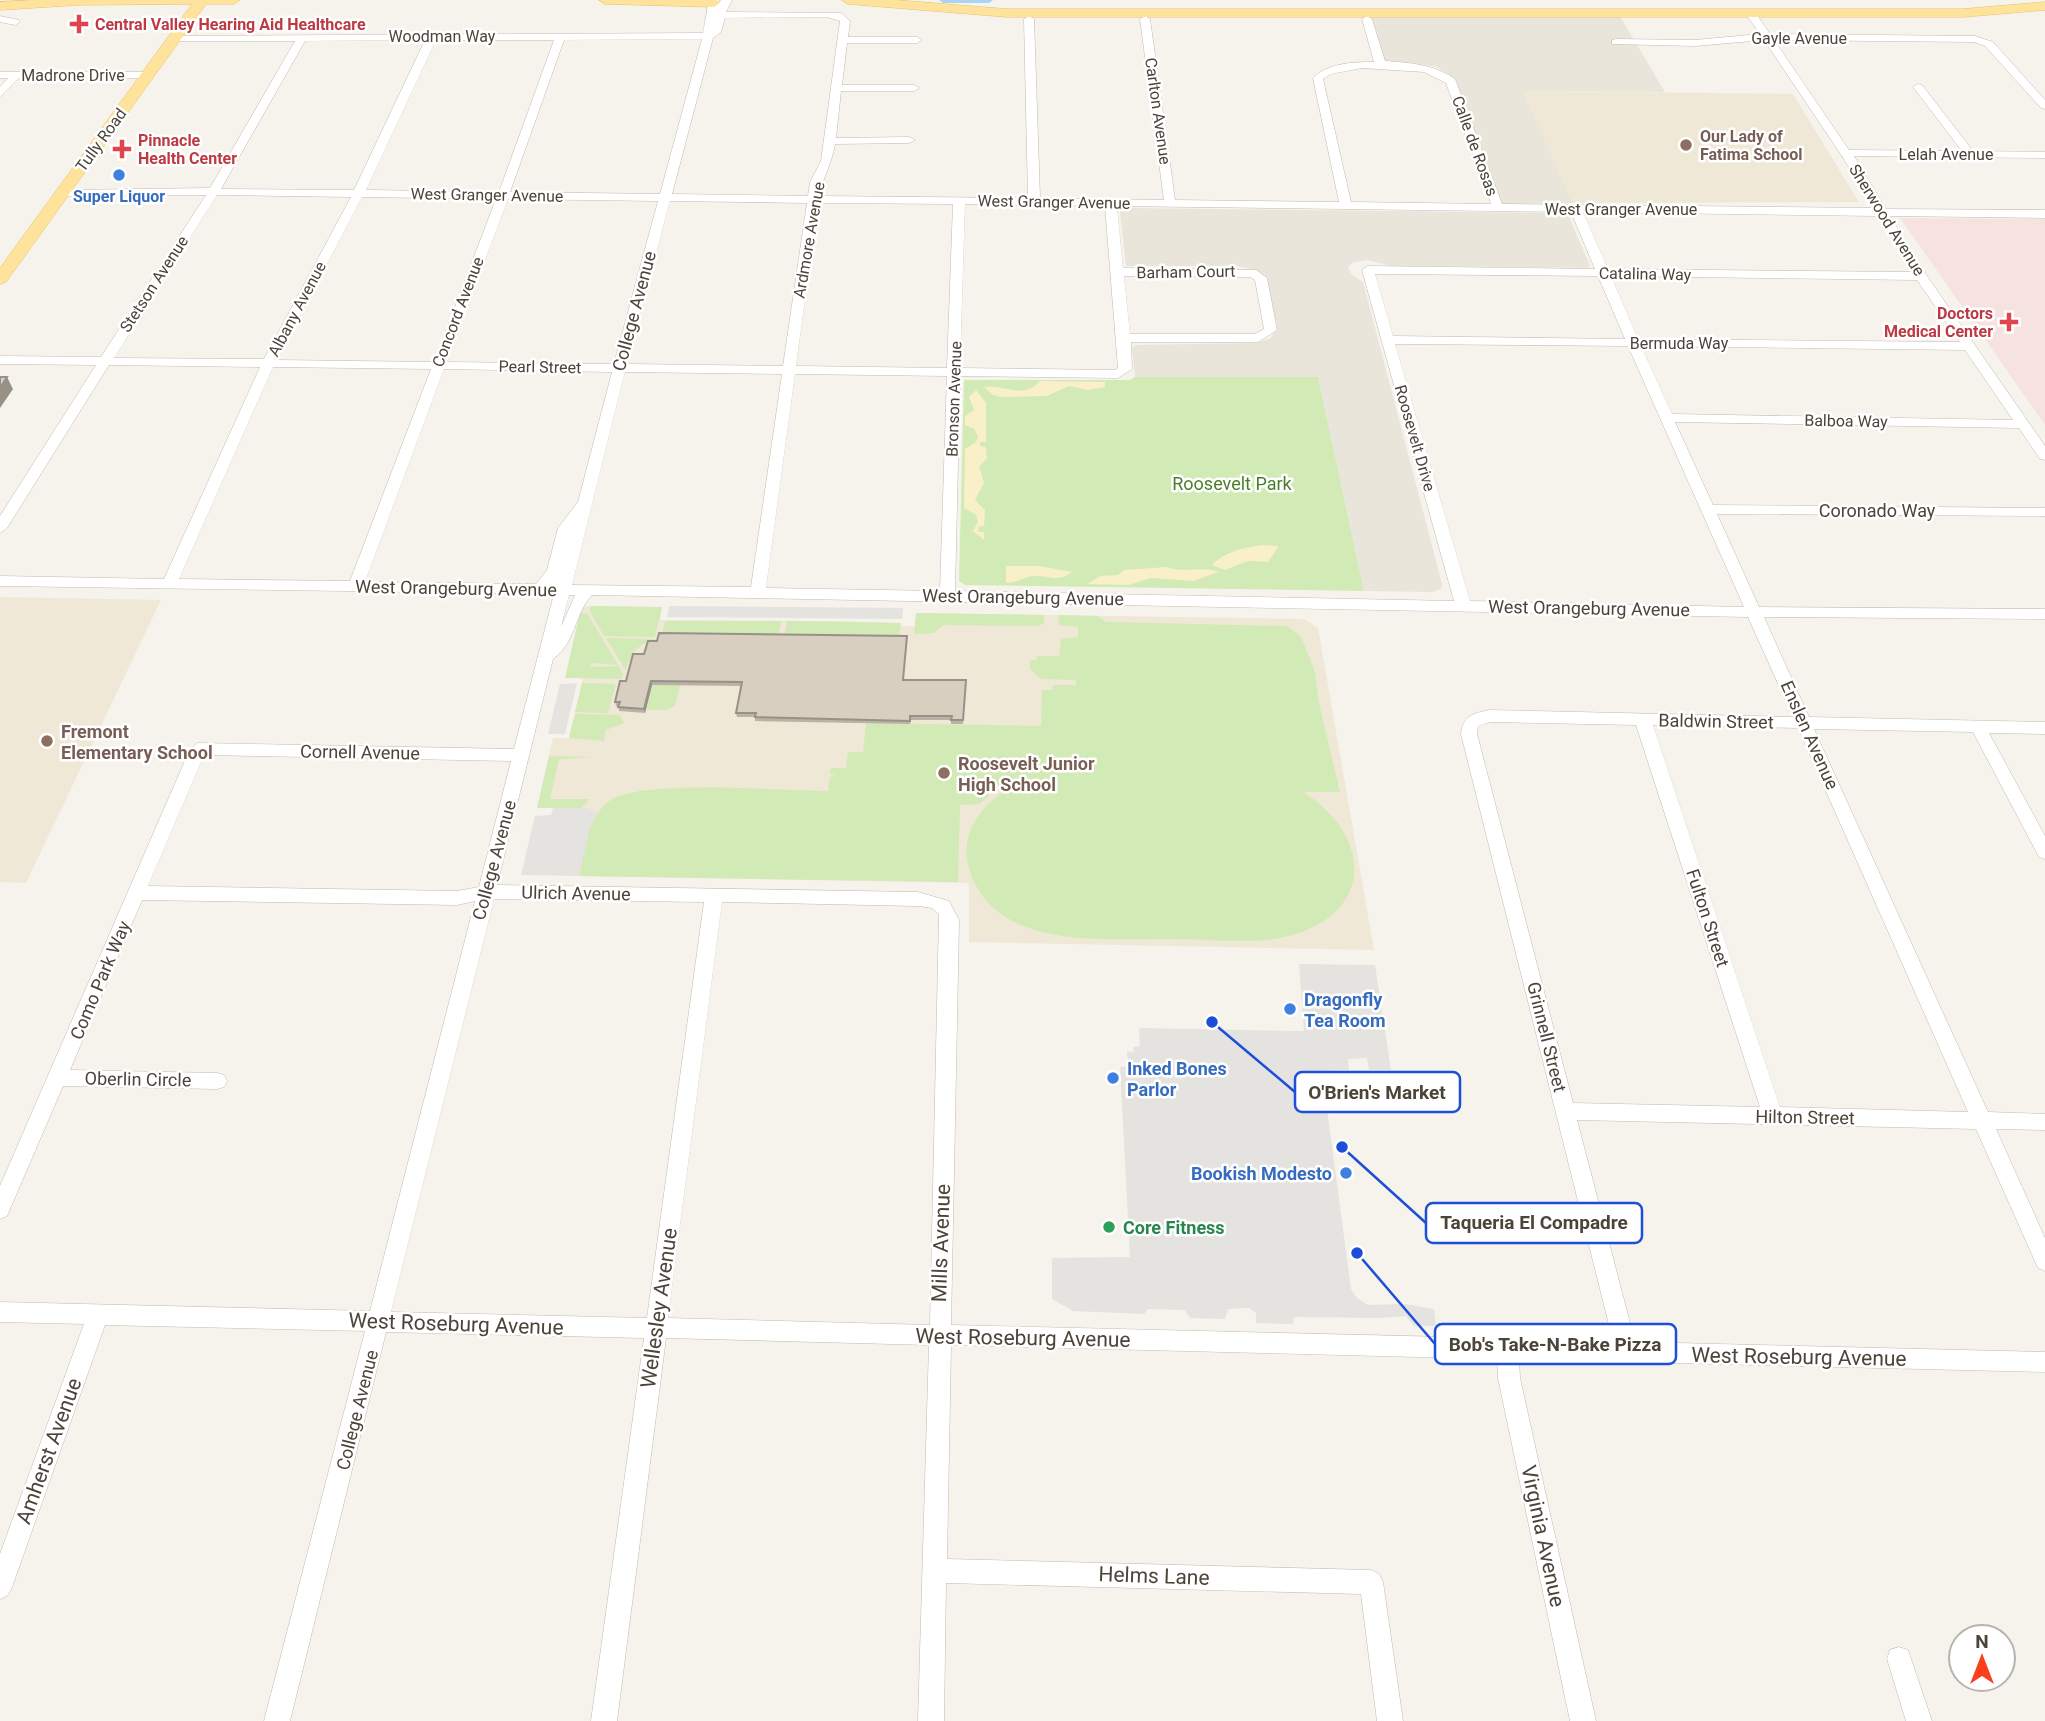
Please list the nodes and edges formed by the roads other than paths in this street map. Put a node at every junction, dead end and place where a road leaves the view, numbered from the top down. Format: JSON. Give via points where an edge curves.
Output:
{"nodes":[{"id":1,"x":202,"y":0,"type":"edge"},
{"id":2,"x":234,"y":0,"type":"edge"},
{"id":3,"x":243,"y":0,"type":"edge"},
{"id":4,"x":605,"y":0,"type":"edge"},
{"id":5,"x":848,"y":0,"type":"edge"},
{"id":6,"x":0,"y":6,"type":"edge"},
{"id":7,"x":718,"y":6,"type":"edge"},
{"id":8,"x":2045,"y":6,"type":"edge"},
{"id":9,"x":1753,"y":17,"type":"dead end"},
{"id":10,"x":0,"y":19,"type":"edge"},
{"id":11,"x":1028,"y":19,"type":"dead end"},
{"id":12,"x":1146,"y":19,"type":"dead end"},
{"id":13,"x":1367,"y":19,"type":"dead end"},
{"id":14,"x":15,"y":22,"type":"dead end"},
{"id":15,"x":186,"y":22,"type":"junction"},
{"id":16,"x":560,"y":36,"type":"junction"},
{"id":17,"x":708,"y":36,"type":"junction"},
{"id":18,"x":302,"y":37,"type":"junction"},
{"id":19,"x":432,"y":37,"type":"junction"},
{"id":20,"x":176,"y":38,"type":"junction"},
{"id":21,"x":1767,"y":38,"type":"junction"},
{"id":22,"x":843,"y":40,"type":"junction"},
{"id":23,"x":917,"y":40,"type":"dead end"},
{"id":24,"x":1616,"y":42,"type":"dead end"},
{"id":25,"x":1381,"y":66,"type":"junction"},
{"id":26,"x":0,"y":75,"type":"edge"},
{"id":27,"x":16,"y":75,"type":"junction"},
{"id":28,"x":147,"y":75,"type":"junction"},
{"id":29,"x":1918,"y":87,"type":"dead end"},
{"id":30,"x":837,"y":88,"type":"junction"},
{"id":31,"x":914,"y":88,"type":"dead end"},
{"id":32,"x":0,"y":94,"type":"edge"},
{"id":33,"x":2042,"y":100,"type":"edge"},
{"id":34,"x":909,"y":140,"type":"dead end"},
{"id":35,"x":830,"y":141,"type":"junction"},
{"id":36,"x":1846,"y":153,"type":"junction"},
{"id":37,"x":1970,"y":154,"type":"junction"},
{"id":38,"x":2045,"y":155,"type":"edge"},
{"id":39,"x":64,"y":193,"type":"junction"},
{"id":40,"x":212,"y":193,"type":"junction"},
{"id":41,"x":358,"y":194,"type":"junction"},
{"id":42,"x":503,"y":196,"type":"junction"},
{"id":43,"x":664,"y":198,"type":"junction"},
{"id":44,"x":813,"y":199,"type":"junction"},
{"id":45,"x":959,"y":201,"type":"junction"},
{"id":46,"x":1034,"y":202,"type":"junction"},
{"id":47,"x":1111,"y":203,"type":"junction"},
{"id":48,"x":1170,"y":204,"type":"junction"},
{"id":49,"x":1346,"y":206,"type":"junction"},
{"id":50,"x":1498,"y":208,"type":"junction"},
{"id":51,"x":1576,"y":209,"type":"junction"},
{"id":52,"x":1880,"y":211,"type":"junction"},
{"id":53,"x":2045,"y":214,"type":"edge"},
{"id":54,"x":1368,"y":271,"type":"joint"},
{"id":55,"x":1118,"y":272,"type":"junction"},
{"id":56,"x":1603,"y":274,"type":"junction"},
{"id":57,"x":1921,"y":276,"type":"junction"},
{"id":58,"x":0,"y":279,"type":"edge"},
{"id":59,"x":1124,"y":338,"type":"junction"},
{"id":60,"x":1389,"y":340,"type":"junction"},
{"id":61,"x":1633,"y":343,"type":"junction"},
{"id":62,"x":1970,"y":346,"type":"junction"},
{"id":63,"x":0,"y":360,"type":"edge"},
{"id":64,"x":105,"y":361,"type":"junction"},
{"id":65,"x":268,"y":364,"type":"junction"},
{"id":66,"x":437,"y":366,"type":"junction"},
{"id":67,"x":620,"y":368,"type":"junction"},
{"id":68,"x":789,"y":370,"type":"junction"},
{"id":69,"x":956,"y":373,"type":"junction"},
{"id":70,"x":1669,"y":418,"type":"junction"},
{"id":71,"x":2023,"y":424,"type":"junction"},
{"id":72,"x":2045,"y":456,"type":"edge"},
{"id":73,"x":586,"y":498,"type":"junction"},
{"id":74,"x":1709,"y":509,"type":"junction"},
{"id":75,"x":2045,"y":512,"type":"edge"},
{"id":76,"x":0,"y":528,"type":"edge"},
{"id":77,"x":0,"y":581,"type":"edge"},
{"id":78,"x":169,"y":584,"type":"junction"},
{"id":79,"x":355,"y":586,"type":"junction"},
{"id":80,"x":540,"y":589,"type":"junction"},
{"id":81,"x":565,"y":590,"type":"junction"},
{"id":82,"x":588,"y":590,"type":"junction"},
{"id":83,"x":758,"y":593,"type":"junction"},
{"id":84,"x":947,"y":597,"type":"junction"},
{"id":85,"x":1463,"y":605,"type":"junction"},
{"id":86,"x":1755,"y":612,"type":"junction"},
{"id":87,"x":2045,"y":614,"type":"edge"},
{"id":88,"x":546,"y":659,"type":"junction"},
{"id":89,"x":1643,"y":720,"type":"junction"},
{"id":90,"x":1473,"y":721,"type":"joint"},
{"id":91,"x":1804,"y":722,"type":"junction"},
{"id":92,"x":1978,"y":727,"type":"junction"},
{"id":93,"x":2045,"y":728,"type":"edge"},
{"id":94,"x":198,"y":749,"type":"joint"},
{"id":95,"x":521,"y":755,"type":"junction"},
{"id":96,"x":2045,"y":852,"type":"edge"},
{"id":97,"x":486,"y":892,"type":"junction"},
{"id":98,"x":136,"y":893,"type":"junction"},
{"id":99,"x":714,"y":896,"type":"junction"},
{"id":100,"x":932,"y":901,"type":"joint"},
{"id":101,"x":58,"y":1078,"type":"junction"},
{"id":102,"x":217,"y":1081,"type":"dead end"},
{"id":103,"x":1566,"y":1111,"type":"junction"},
{"id":104,"x":1773,"y":1116,"type":"junction"},
{"id":105,"x":1983,"y":1121,"type":"junction"},
{"id":106,"x":2045,"y":1122,"type":"edge"},
{"id":107,"x":0,"y":1209,"type":"edge"},
{"id":108,"x":2045,"y":1261,"type":"edge"},
{"id":109,"x":0,"y":1312,"type":"edge"},
{"id":110,"x":98,"y":1315,"type":"junction"},
{"id":111,"x":380,"y":1321,"type":"junction"},
{"id":112,"x":656,"y":1329,"type":"junction"},
{"id":113,"x":939,"y":1336,"type":"junction"},
{"id":114,"x":1507,"y":1350,"type":"junction"},
{"id":115,"x":1627,"y":1354,"type":"junction"},
{"id":116,"x":2045,"y":1362,"type":"edge"},
{"id":117,"x":936,"y":1571,"type":"junction"},
{"id":118,"x":0,"y":1587,"type":"edge"},
{"id":119,"x":1899,"y":1659,"type":"dead end"},
{"id":120,"x":277,"y":1721,"type":"edge"},
{"id":121,"x":604,"y":1721,"type":"edge"},
{"id":122,"x":931,"y":1721,"type":"edge"},
{"id":123,"x":1390,"y":1721,"type":"edge"},
{"id":124,"x":1583,"y":1721,"type":"edge"},
{"id":125,"x":1919,"y":1721,"type":"edge"}],
"edges":[{"from":1,"to":2,"type":"main road"},
{"from":1,"to":6,"type":"main road"},
{"from":1,"to":15,"type":"main road","name":"Tully Road"},
{"from":3,"to":20,"type":"main road","via":[[211,8],[192,31]]},
{"from":4,"to":7,"type":"main road"},
{"from":5,"to":8,"type":"main road","via":[[969,11],[1155,14],[1964,13]]},
{"from":6,"to":15,"type":"main road","via":[[156,4],[176,8]]},
{"from":7,"to":17,"type":"street","name":"College Avenue"},
{"from":7,"to":22,"type":"street","via":[[836,15],[844,18]]},
{"from":9,"to":21,"type":"street","name":"Sherwood Avenue"},
{"from":10,"to":14,"type":"street"},
{"from":11,"to":46,"type":"street"},
{"from":12,"to":48,"type":"street","name":"Carlton Avenue"},
{"from":13,"to":25,"type":"street"},
{"from":15,"to":20,"type":"main road","name":"Tully Road"},
{"from":16,"to":17,"type":"street","name":"Woodman Way"},
{"from":16,"to":19,"type":"street","name":"Woodman Way"},
{"from":16,"to":42,"type":"street","name":"Concord Avenue"},
{"from":17,"to":43,"type":"street","name":"College Avenue"},
{"from":18,"to":19,"type":"street","name":"Woodman Way"},
{"from":18,"to":20,"type":"street","name":"Woodman Way"},
{"from":18,"to":40,"type":"street","name":"Stetson Avenue"},
{"from":19,"to":41,"type":"street","name":"Albany Avenue"},
{"from":20,"to":28,"type":"main road","name":"Tully Road"},
{"from":21,"to":24,"type":"street","name":"Gayle Avenue"},
{"from":21,"to":33,"type":"street","name":"Gayle Avenue","via":[[1981,40]]},
{"from":21,"to":36,"type":"street","name":"Sherwood Avenue"},
{"from":22,"to":23,"type":"street"},
{"from":22,"to":30,"type":"street","name":"Ardmore Avenue"},
{"from":25,"to":49,"type":"street","name":"Calle de Rosas","via":[[1339,66],[1318,78]]},
{"from":25,"to":50,"type":"street","name":"Calle de Rosas","via":[[1424,67],[1449,78]]},
{"from":26,"to":27,"type":"street","name":"Madrone Drive"},
{"from":27,"to":28,"type":"street","name":"Madrone Drive"},
{"from":27,"to":32,"type":"street"},
{"from":28,"to":39,"type":"main road","name":"Tully Road"},
{"from":29,"to":37,"type":"street"},
{"from":30,"to":31,"type":"street"},
{"from":30,"to":35,"type":"street","name":"Ardmore Avenue"},
{"from":34,"to":35,"type":"street"},
{"from":35,"to":44,"type":"street","name":"Ardmore Avenue"},
{"from":36,"to":37,"type":"street","name":"Lelah Avenue"},
{"from":36,"to":52,"type":"street","name":"Sherwood Avenue"},
{"from":37,"to":38,"type":"street","name":"Lelah Avenue"},
{"from":39,"to":40,"type":"street","name":"West Granger Avenue"},
{"from":39,"to":58,"type":"main road","name":"Tully Road"},
{"from":40,"to":41,"type":"street","name":"West Granger Avenue"},
{"from":40,"to":64,"type":"street","name":"Stetson Avenue"},
{"from":41,"to":42,"type":"street","name":"West Granger Avenue"},
{"from":41,"to":65,"type":"street","name":"Albany Avenue"},
{"from":42,"to":43,"type":"street","name":"West Granger Avenue"},
{"from":42,"to":66,"type":"street","name":"Concord Avenue"},
{"from":43,"to":44,"type":"street","name":"West Granger Avenue"},
{"from":43,"to":67,"type":"street","name":"College Avenue"},
{"from":44,"to":45,"type":"street","name":"West Granger Avenue"},
{"from":44,"to":68,"type":"street","name":"Ardmore Avenue"},
{"from":45,"to":46,"type":"street","name":"West Granger Avenue"},
{"from":45,"to":69,"type":"street","name":"Bronson Avenue"},
{"from":46,"to":47,"type":"street","name":"West Granger Avenue"},
{"from":47,"to":48,"type":"street","name":"West Granger Avenue"},
{"from":47,"to":55,"type":"street"},
{"from":48,"to":49,"type":"street","name":"West Granger Avenue"},
{"from":49,"to":50,"type":"street","name":"West Granger Avenue"},
{"from":50,"to":51,"type":"street","name":"West Granger Avenue"},
{"from":51,"to":52,"type":"street","name":"West Granger Avenue"},
{"from":51,"to":56,"type":"street","name":"Enslen Avenue"},
{"from":52,"to":53,"type":"street","name":"West Granger Avenue"},
{"from":52,"to":57,"type":"street","name":"Sherwood Avenue"},
{"from":54,"to":56,"type":"street","name":"Catalina Way"},
{"from":54,"to":60,"type":"street","name":"Roosevelt Drive"},
{"from":55,"to":59,"type":"street"},
{"from":55,"to":59,"type":"street","name":"Barham Court","via":[[1252,273],[1261,278],[1270,330],[1258,338]]},
{"from":56,"to":57,"type":"street","name":"Catalina Way"},
{"from":56,"to":61,"type":"street","name":"Enslen Avenue"},
{"from":57,"to":62,"type":"street","name":"Sherwood Avenue"},
{"from":59,"to":69,"type":"street","name":"Pearl Street","via":[[1122,373]]},
{"from":60,"to":61,"type":"street","name":"Bermuda Way"},
{"from":60,"to":85,"type":"street","name":"Roosevelt Drive"},
{"from":61,"to":62,"type":"street","name":"Bermuda Way"},
{"from":61,"to":70,"type":"street","name":"Enslen Avenue"},
{"from":62,"to":71,"type":"street","name":"Sherwood Avenue"},
{"from":63,"to":64,"type":"street","name":"Pearl Street"},
{"from":64,"to":65,"type":"street","name":"Pearl Street"},
{"from":64,"to":76,"type":"street","name":"Stetson Avenue"},
{"from":65,"to":66,"type":"street","name":"Pearl Street"},
{"from":65,"to":78,"type":"street","name":"Albany Avenue"},
{"from":66,"to":67,"type":"street","name":"Pearl Street"},
{"from":66,"to":79,"type":"street","name":"Concord Avenue"},
{"from":67,"to":68,"type":"street","name":"Pearl Street"},
{"from":67,"to":73,"type":"street","name":"College Avenue"},
{"from":68,"to":69,"type":"street","name":"Pearl Street"},
{"from":68,"to":83,"type":"street","name":"Ardmore Avenue"},
{"from":69,"to":84,"type":"street","name":"Bronson Avenue"},
{"from":70,"to":71,"type":"street","name":"Balboa Way"},
{"from":70,"to":74,"type":"street","name":"Enslen Avenue"},
{"from":71,"to":72,"type":"street","name":"Sherwood Avenue"},
{"from":73,"to":80,"type":"street","via":[[563,532],[553,574]]},
{"from":73,"to":81,"type":"street","name":"College Avenue"},
{"from":74,"to":75,"type":"street","name":"Coronado Way"},
{"from":74,"to":86,"type":"street","name":"Enslen Avenue"},
{"from":77,"to":78,"type":"street","name":"West Orangeburg Avenue"},
{"from":78,"to":79,"type":"street","name":"West Orangeburg Avenue"},
{"from":79,"to":80,"type":"street","name":"West Orangeburg Avenue"},
{"from":80,"to":81,"type":"street","name":"West Orangeburg Avenue"},
{"from":81,"to":82,"type":"street","name":"West Orangeburg Avenue"},
{"from":81,"to":88,"type":"street","name":"College Avenue"},
{"from":82,"to":83,"type":"street","name":"West Orangeburg Avenue"},
{"from":82,"to":88,"type":"street","via":[[574,608],[566,635]]},
{"from":83,"to":84,"type":"street","name":"West Orangeburg Avenue"},
{"from":84,"to":85,"type":"street","name":"West Orangeburg Avenue"},
{"from":85,"to":86,"type":"street","name":"West Orangeburg Avenue"},
{"from":86,"to":87,"type":"street","name":"West Orangeburg Avenue"},
{"from":86,"to":91,"type":"street","name":"Enslen Avenue"},
{"from":88,"to":95,"type":"street","name":"College Avenue"},
{"from":89,"to":90,"type":"street","name":"Baldwin Street","via":[[1490,716]]},
{"from":89,"to":91,"type":"street","name":"Baldwin Street"},
{"from":89,"to":104,"type":"street","name":"Fulton Street"},
{"from":90,"to":103,"type":"street","name":"Grinnell Street","via":[[1469,734]]},
{"from":91,"to":92,"type":"street","name":"Baldwin Street"},
{"from":91,"to":105,"type":"street","name":"Enslen Avenue"},
{"from":92,"to":93,"type":"street","name":"Baldwin Street"},
{"from":92,"to":96,"type":"street"},
{"from":94,"to":95,"type":"street","name":"Cornell Avenue"},
{"from":94,"to":98,"type":"street","name":"Como Park Way"},
{"from":95,"to":97,"type":"street","name":"College Avenue"},
{"from":97,"to":98,"type":"street","name":"Ulrich Avenue","via":[[457,898]]},
{"from":97,"to":99,"type":"street","name":"Ulrich Avenue"},
{"from":97,"to":111,"type":"street","name":"College Avenue"},
{"from":98,"to":101,"type":"street","name":"Como Park Way"},
{"from":99,"to":100,"type":"street","name":"Ulrich Avenue"},
{"from":99,"to":112,"type":"street","name":"Wellesley Avenue"},
{"from":100,"to":113,"type":"street","name":"Mills Avenue","via":[[942,904],[950,919]]},
{"from":101,"to":102,"type":"street","name":"Oberlin Circle"},
{"from":101,"to":107,"type":"street","name":"Como Park Way"},
{"from":103,"to":104,"type":"street","name":"Hilton Street"},
{"from":103,"to":115,"type":"street","name":"Grinnell Street"},
{"from":104,"to":105,"type":"street","name":"Hilton Street"},
{"from":105,"to":106,"type":"street","name":"Hilton Street"},
{"from":105,"to":108,"type":"street","name":"Enslen Avenue"},
{"from":109,"to":110,"type":"street","name":"West Roseburg Avenue"},
{"from":110,"to":111,"type":"street","name":"West Roseburg Avenue"},
{"from":110,"to":118,"type":"street","name":"Amherst Avenue"},
{"from":111,"to":112,"type":"street","name":"West Roseburg Avenue"},
{"from":111,"to":120,"type":"street","name":"College Avenue"},
{"from":112,"to":113,"type":"street","name":"West Roseburg Avenue"},
{"from":112,"to":121,"type":"street","name":"Wellesley Avenue"},
{"from":113,"to":114,"type":"street","name":"West Roseburg Avenue"},
{"from":113,"to":117,"type":"street","name":"Mills Avenue"},
{"from":114,"to":115,"type":"street","name":"West Roseburg Avenue"},
{"from":114,"to":124,"type":"street","name":"Virginia Avenue","via":[[1509,1378]]},
{"from":115,"to":116,"type":"street","name":"West Roseburg Avenue"},
{"from":117,"to":122,"type":"street","name":"Mills Avenue"},
{"from":117,"to":123,"type":"street","name":"Helms Lane","via":[[1371,1582]]},
{"from":119,"to":125,"type":"street"}]}
